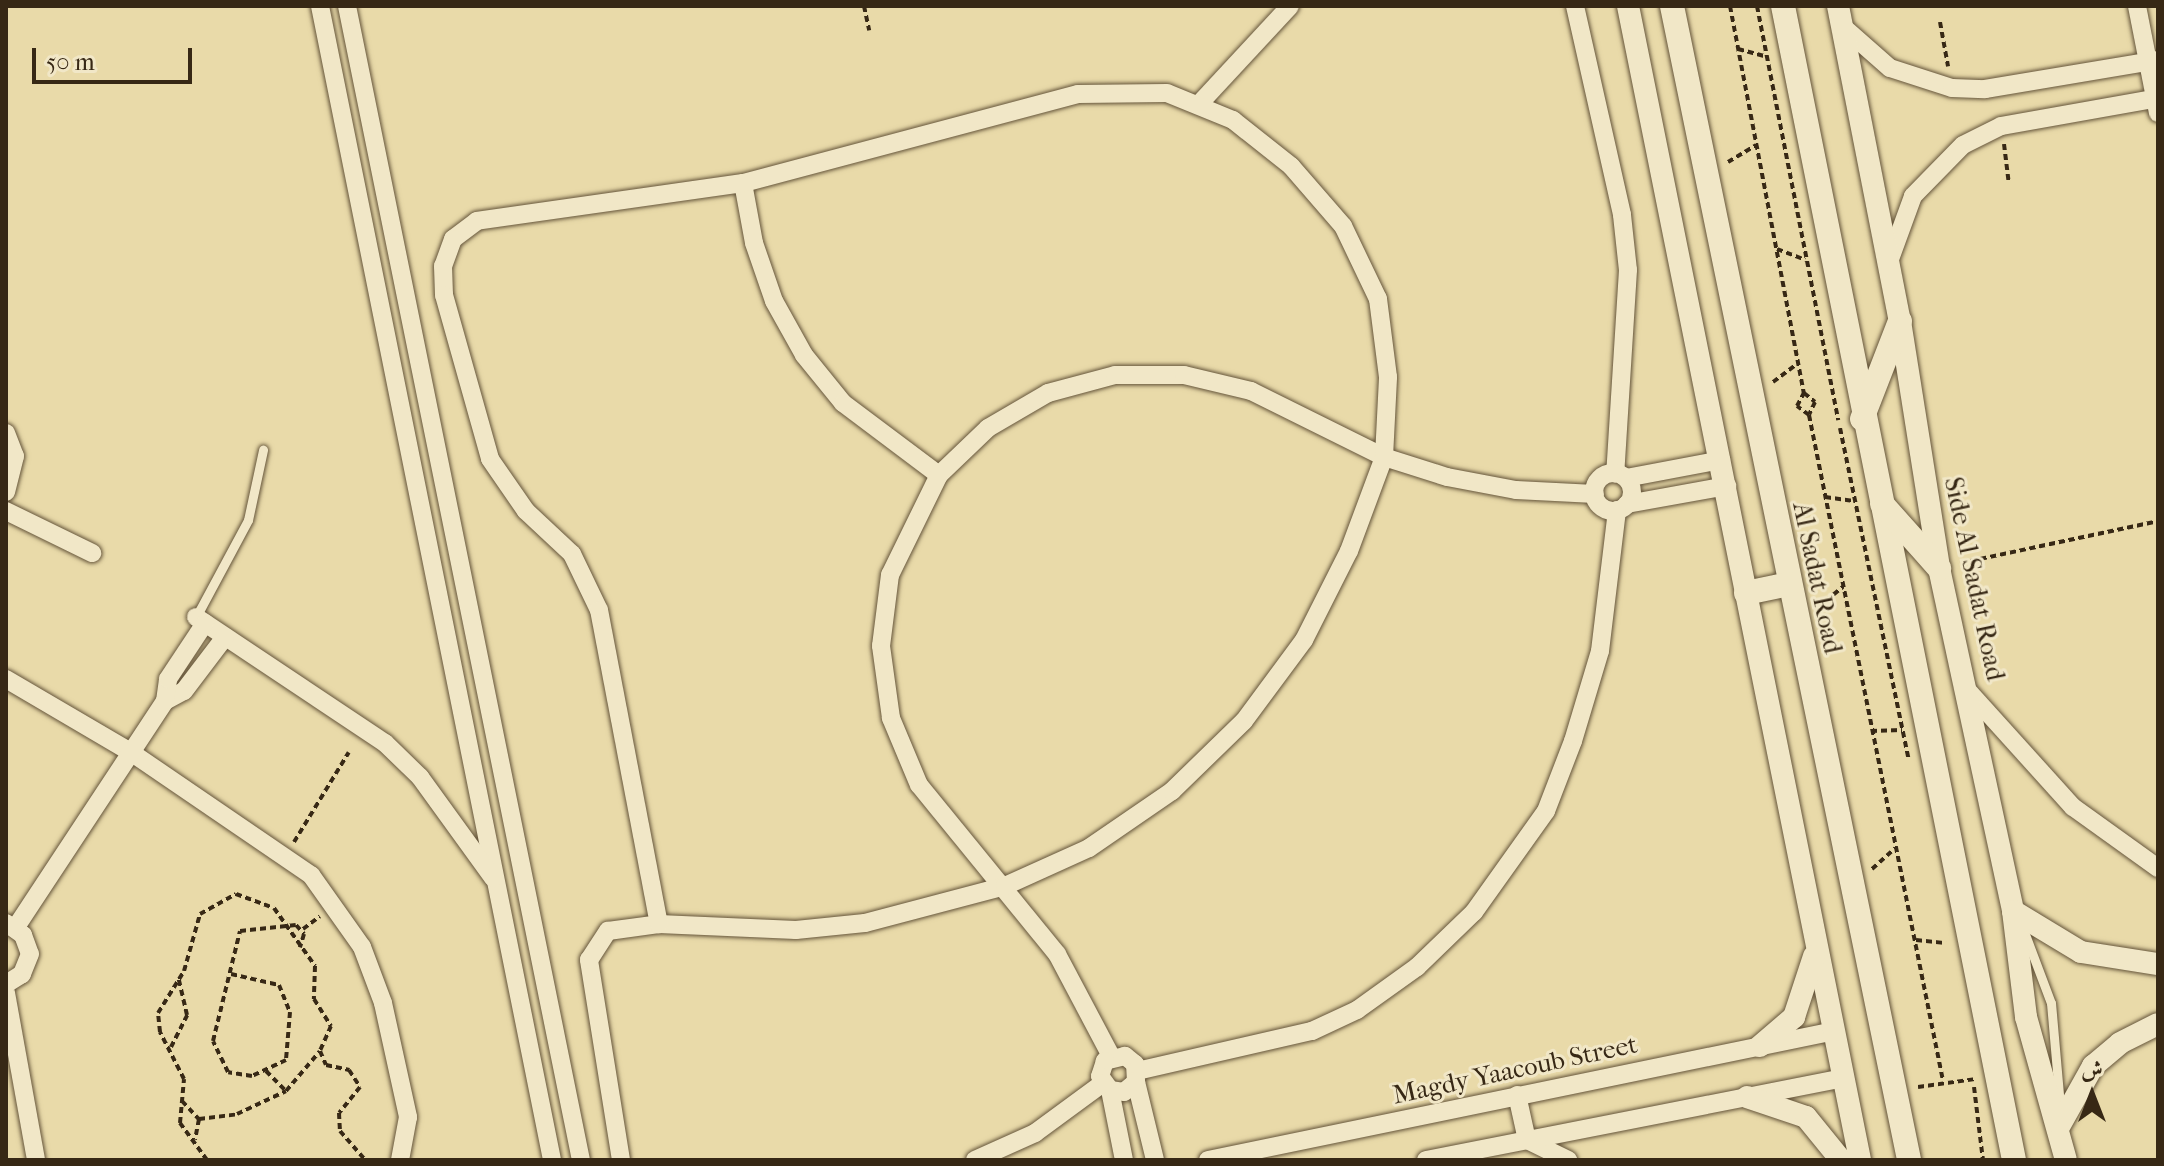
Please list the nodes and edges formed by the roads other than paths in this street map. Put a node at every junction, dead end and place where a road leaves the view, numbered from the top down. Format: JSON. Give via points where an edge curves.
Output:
{"nodes":[{"id":1,"x":320,"y":6,"type":"edge"},
{"id":2,"x":347,"y":6,"type":"edge"},
{"id":3,"x":1290,"y":6,"type":"edge"},
{"id":4,"x":1575,"y":6,"type":"edge"},
{"id":5,"x":1628,"y":6,"type":"edge"},
{"id":6,"x":1672,"y":6,"type":"edge"},
{"id":7,"x":1783,"y":6,"type":"edge"},
{"id":8,"x":2137,"y":6,"type":"edge"},
{"id":9,"x":1840,"y":15,"type":"edge"},
{"id":10,"x":2153,"y":61,"type":"edge"},
{"id":11,"x":1200,"y":103,"type":"junction"},
{"id":12,"x":2157,"y":103,"type":"edge"},
{"id":13,"x":743,"y":183,"type":"junction"},
{"id":14,"x":1889,"y":265,"type":"junction"},
{"id":15,"x":401,"y":266,"type":"junction"},
{"id":16,"x":374,"y":272,"type":"junction"},
{"id":17,"x":1900,"y":321,"type":"junction"},
{"id":18,"x":1862,"y":419,"type":"junction"},
{"id":19,"x":6,"y":433,"type":"edge"},
{"id":20,"x":263,"y":450,"type":"dead end"},
{"id":21,"x":1384,"y":457,"type":"junction"},
{"id":22,"x":1721,"y":460,"type":"junction"},
{"id":23,"x":939,"y":475,"type":"junction"},
{"id":24,"x":1620,"y":476,"type":"junction"},
{"id":25,"x":1727,"y":486,"type":"junction"},
{"id":26,"x":6,"y":492,"type":"edge"},
{"id":27,"x":1595,"y":494,"type":"junction"},
{"id":28,"x":1880,"y":502,"type":"junction"},
{"id":29,"x":1622,"y":507,"type":"junction"},
{"id":30,"x":6,"y":511,"type":"edge"},
{"id":31,"x":92,"y":553,"type":"dead end"},
{"id":32,"x":1939,"y":568,"type":"junction"},
{"id":33,"x":1789,"y":584,"type":"junction"},
{"id":34,"x":1746,"y":593,"type":"junction"},
{"id":35,"x":201,"y":620,"type":"junction"},
{"id":36,"x":225,"y":637,"type":"junction"},
{"id":37,"x":6,"y":679,"type":"edge"},
{"id":38,"x":1969,"y":692,"type":"junction"},
{"id":39,"x":165,"y":701,"type":"junction"},
{"id":40,"x":132,"y":753,"type":"junction"},
{"id":41,"x":2158,"y":868,"type":"edge"},
{"id":42,"x":497,"y":884,"type":"junction"},
{"id":43,"x":1005,"y":886,"type":"junction"},
{"id":44,"x":2013,"y":911,"type":"junction"},
{"id":45,"x":659,"y":924,"type":"junction"},
{"id":46,"x":11,"y":925,"type":"edge"},
{"id":47,"x":1817,"y":939,"type":"junction"},
{"id":48,"x":2158,"y":964,"type":"edge"},
{"id":49,"x":6,"y":984,"type":"edge"},
{"id":50,"x":6,"y":993,"type":"edge"},
{"id":51,"x":2158,"y":1024,"type":"edge"},
{"id":52,"x":1834,"y":1031,"type":"junction"},
{"id":53,"x":1760,"y":1046,"type":"junction"},
{"id":54,"x":1111,"y":1056,"type":"junction"},
{"id":55,"x":1136,"y":1076,"type":"junction"},
{"id":56,"x":1843,"y":1078,"type":"junction"},
{"id":57,"x":1106,"y":1087,"type":"junction"},
{"id":58,"x":1517,"y":1095,"type":"junction"},
{"id":59,"x":1747,"y":1097,"type":"junction"},
{"id":60,"x":2060,"y":1125,"type":"junction"},
{"id":61,"x":1527,"y":1140,"type":"junction"},
{"id":62,"x":36,"y":1160,"type":"edge"},
{"id":63,"x":400,"y":1160,"type":"edge"},
{"id":64,"x":552,"y":1160,"type":"edge"},
{"id":65,"x":581,"y":1160,"type":"edge"},
{"id":66,"x":621,"y":1160,"type":"edge"},
{"id":67,"x":975,"y":1160,"type":"edge"},
{"id":68,"x":1124,"y":1160,"type":"edge"},
{"id":69,"x":1155,"y":1160,"type":"edge"},
{"id":70,"x":1208,"y":1160,"type":"edge"},
{"id":71,"x":1426,"y":1160,"type":"edge"},
{"id":72,"x":1568,"y":1160,"type":"edge"},
{"id":73,"x":1841,"y":1160,"type":"edge"},
{"id":74,"x":1860,"y":1160,"type":"edge"},
{"id":75,"x":1909,"y":1160,"type":"edge"},
{"id":76,"x":2014,"y":1160,"type":"edge"},
{"id":77,"x":2066,"y":1160,"type":"edge"}],
"edges":[{"from":1,"to":16,"type":"street"},
{"from":2,"to":15,"type":"street"},
{"from":3,"to":11,"type":"street"},
{"from":4,"to":24,"type":"street","via":[[1622,215],[1628,270]]},
{"from":5,"to":22,"type":"street"},
{"from":6,"to":33,"type":"main road","name":"Al Sadat Road"},
{"from":7,"to":18,"type":"main road"},
{"from":8,"to":10,"type":"street"},
{"from":9,"to":10,"type":"street","via":[[1890,68],[1952,88],[1985,89]]},
{"from":9,"to":14,"type":"street","name":"Side Al Sadat Road"},
{"from":10,"to":12,"type":"street"},
{"from":11,"to":13,"type":"street","via":[[1126,89],[1078,94]]},
{"from":11,"to":21,"type":"street","via":[[1291,166],[1343,226],[1378,299],[1388,377]]},
{"from":12,"to":14,"type":"street","via":[[2001,126],[1935,168],[1897,229]]},
{"from":13,"to":23,"type":"street","via":[[764,272],[804,355],[843,403]]},
{"from":13,"to":45,"type":"street","via":[[477,221],[453,239],[443,266],[450,321],[490,459],[526,511],[572,554],[599,610]]},
{"from":14,"to":17,"type":"street","name":"Side Al Sadat Road"},
{"from":15,"to":16,"type":"street"},
{"from":15,"to":65,"type":"street"},
{"from":16,"to":42,"type":"street"},
{"from":17,"to":18,"type":"main road"},
{"from":17,"to":32,"type":"street","name":"Side Al Sadat Road"},
{"from":18,"to":28,"type":"main road"},
{"from":19,"to":26,"type":"street","via":[[15,456]]},
{"from":20,"to":35,"type":"lane","via":[[253,508]]},
{"from":21,"to":23,"type":"street","via":[[1251,391],[1184,375],[1115,375],[1048,393],[988,428]]},
{"from":21,"to":27,"type":"street","via":[[1516,490]]},
{"from":21,"to":43,"type":"street","via":[[1349,551],[1304,640],[1244,721],[1172,791],[1089,848]]},
{"from":22,"to":24,"type":"street"},
{"from":22,"to":25,"type":"street"},
{"from":23,"to":43,"type":"street","via":[[890,575],[881,646],[891,718],[919,785]]},
{"from":24,"to":27,"type":"street","via":[[1600,479]]},
{"from":24,"to":29,"type":"street","via":[[1632,493]]},
{"from":25,"to":29,"type":"street"},
{"from":25,"to":34,"type":"street"},
{"from":27,"to":29,"type":"street","via":[[1605,509]]},
{"from":28,"to":32,"type":"main road"},
{"from":28,"to":76,"type":"main road"},
{"from":29,"to":55,"type":"street","via":[[1600,651],[1573,741],[1546,811],[1474,912],[1417,967],[1346,1016],[1312,1031]]},
{"from":30,"to":31,"type":"street"},
{"from":32,"to":38,"type":"street","name":"Side Al Sadat Road"},
{"from":33,"to":34,"type":"main road"},
{"from":33,"to":75,"type":"main road","name":"Al Sadat Road"},
{"from":34,"to":47,"type":"street"},
{"from":35,"to":36,"type":"street"},
{"from":35,"to":39,"type":"street","via":[[168,679]]},
{"from":36,"to":39,"type":"street","via":[[184,691]]},
{"from":36,"to":42,"type":"street","via":[[402,758]]},
{"from":37,"to":40,"type":"street"},
{"from":38,"to":41,"type":"street","via":[[2073,807]]},
{"from":38,"to":44,"type":"street","name":"Side Al Sadat Road"},
{"from":39,"to":40,"type":"street"},
{"from":40,"to":46,"type":"street"},
{"from":40,"to":63,"type":"street","via":[[286,854],[335,905],[374,975],[408,1117]]},
{"from":42,"to":64,"type":"street"},
{"from":43,"to":45,"type":"street","via":[[865,923],[796,930]]},
{"from":43,"to":54,"type":"street","via":[[1057,954]]},
{"from":44,"to":48,"type":"street","via":[[2081,952]]},
{"from":44,"to":60,"type":"street","name":"Side Al Sadat Road","via":[[2026,1017]]},
{"from":45,"to":66,"type":"street","via":[[608,931],[589,960]]},
{"from":46,"to":49,"type":"street","via":[[28,944],[28,965]]},
{"from":47,"to":52,"type":"street"},
{"from":47,"to":53,"type":"street","via":[[1799,1009],[1783,1033]]},
{"from":50,"to":62,"type":"street"},
{"from":51,"to":60,"type":"street","via":[[2120,1043],[2093,1066]]},
{"from":52,"to":53,"type":"street","name":"Magdy Yaacoub Street"},
{"from":52,"to":56,"type":"street"},
{"from":53,"to":58,"type":"street","name":"Magdy Yaacoub Street"},
{"from":54,"to":55,"type":"street","via":[[1125,1056]]},
{"from":54,"to":57,"type":"street","via":[[1101,1068]]},
{"from":55,"to":57,"type":"street","via":[[1124,1092]]},
{"from":55,"to":69,"type":"street"},
{"from":56,"to":59,"type":"street"},
{"from":56,"to":74,"type":"street"},
{"from":57,"to":67,"type":"street","via":[[1035,1133]]},
{"from":57,"to":68,"type":"street"},
{"from":58,"to":61,"type":"street"},
{"from":58,"to":70,"type":"street","name":"Magdy Yaacoub Street"},
{"from":59,"to":61,"type":"street"},
{"from":59,"to":73,"type":"street","via":[[1806,1117]]},
{"from":60,"to":77,"type":"street","name":"Side Al Sadat Road"},
{"from":61,"to":71,"type":"street"},
{"from":61,"to":72,"type":"street"}]}
